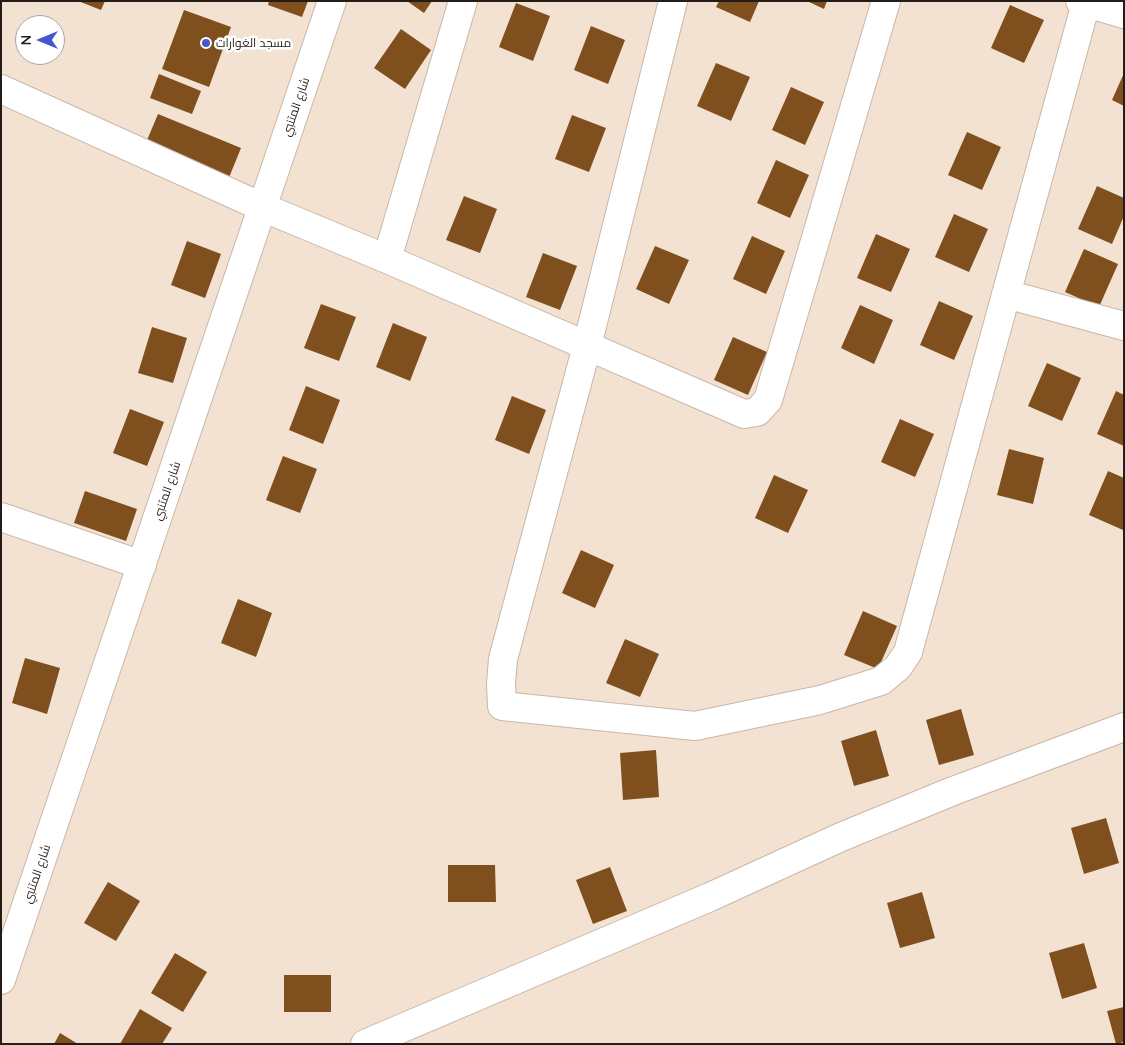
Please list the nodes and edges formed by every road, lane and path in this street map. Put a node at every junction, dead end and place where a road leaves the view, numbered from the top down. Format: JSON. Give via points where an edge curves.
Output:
{"nodes":[{"id":1,"x":332,"y":1,"type":"edge"},
{"id":2,"x":464,"y":1,"type":"edge"},
{"id":3,"x":673,"y":1,"type":"edge"},
{"id":4,"x":886,"y":1,"type":"edge"},
{"id":5,"x":1083,"y":2,"type":"edge"},
{"id":6,"x":1124,"y":14,"type":"edge"},
{"id":7,"x":1,"y":89,"type":"edge"},
{"id":8,"x":262,"y":207,"type":"junction"},
{"id":9,"x":387,"y":259,"type":"junction"},
{"id":10,"x":1006,"y":294,"type":"junction"},
{"id":11,"x":1124,"y":326,"type":"edge"},
{"id":12,"x":587,"y":346,"type":"junction"},
{"id":13,"x":1,"y":517,"type":"edge"},
{"id":14,"x":142,"y":565,"type":"junction"},
{"id":15,"x":1124,"y":727,"type":"edge"},
{"id":16,"x":1,"y":980,"type":"edge"},
{"id":17,"x":365,"y":1044,"type":"edge"}],
"edges":[{"from":1,"to":8,"type":"street","name":"شارع المتنبي"},
{"from":2,"to":9,"type":"street"},
{"from":3,"to":12,"type":"street"},
{"from":4,"to":12,"type":"street","via":[[768,400],[757,412],[744,414]]},
{"from":5,"to":6,"type":"street"},
{"from":5,"to":10,"type":"street"},
{"from":7,"to":8,"type":"street"},
{"from":8,"to":9,"type":"street"},
{"from":8,"to":14,"type":"street","name":"شارع المتنبي"},
{"from":9,"to":12,"type":"street"},
{"from":10,"to":11,"type":"street"},
{"from":10,"to":12,"type":"street","via":[[908,652],[898,667],[881,681],[820,700],[695,726],[502,706],[503,659]]},
{"from":13,"to":14,"type":"street"},
{"from":14,"to":16,"type":"street","name":"شارع المتنبي"},
{"from":15,"to":17,"type":"street","via":[[840,837],[710,897]]}]}
